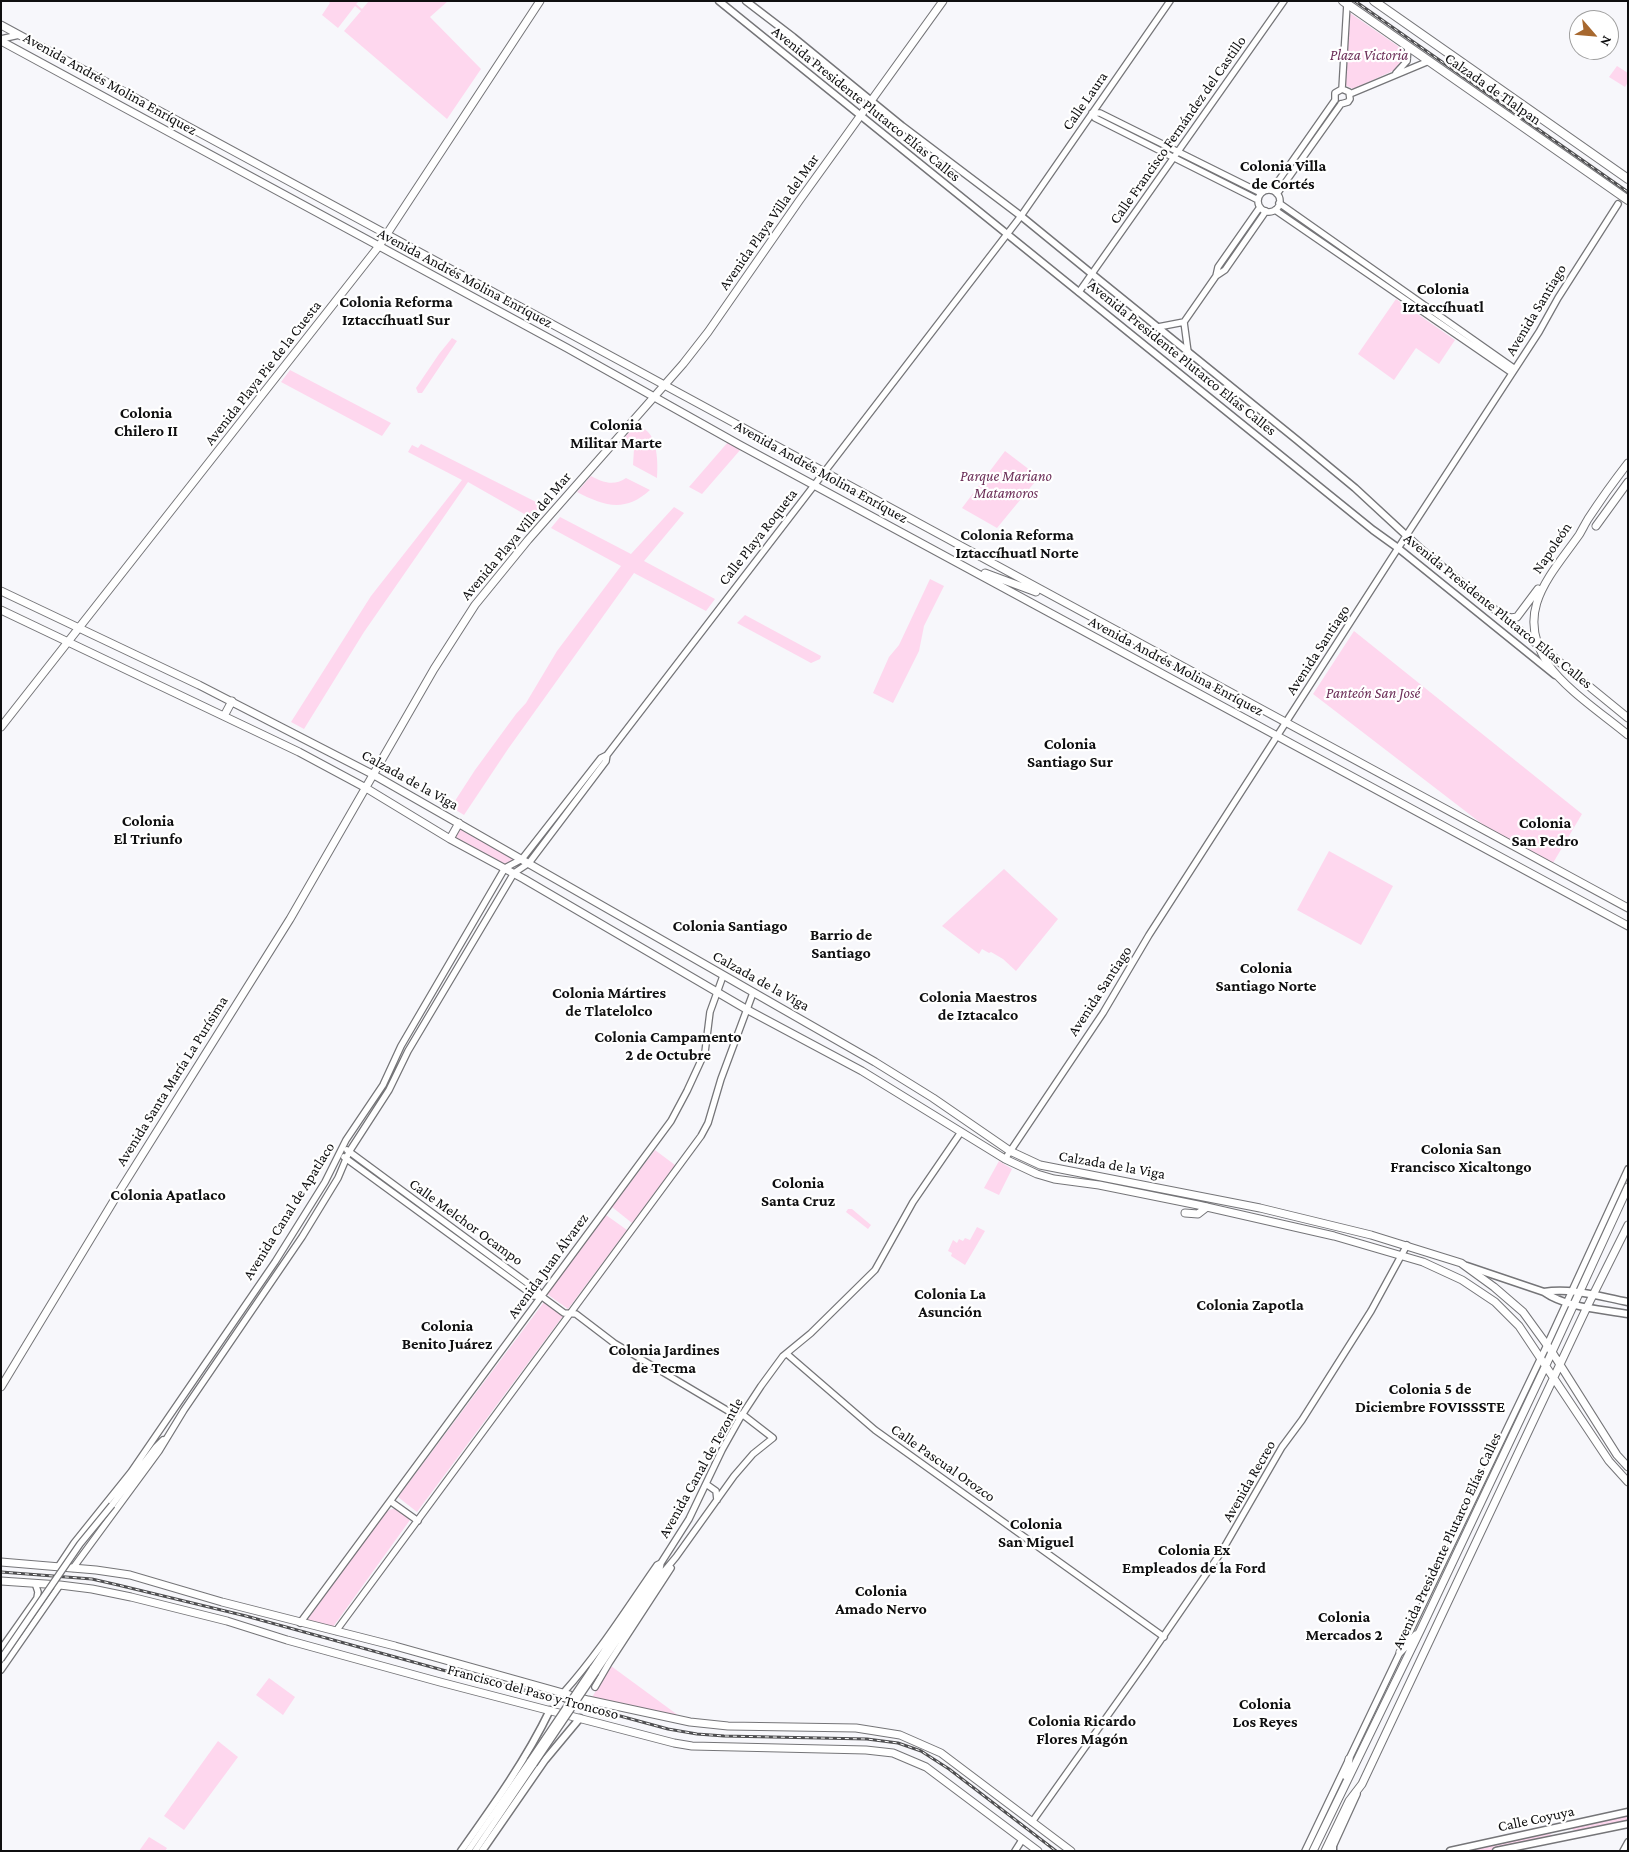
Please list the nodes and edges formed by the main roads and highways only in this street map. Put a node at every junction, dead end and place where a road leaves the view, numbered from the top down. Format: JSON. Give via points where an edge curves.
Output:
{"nodes":[{"id":1,"x":540,"y":1,"type":"edge"},
{"id":2,"x":719,"y":1,"type":"edge"},
{"id":3,"x":746,"y":1,"type":"edge"},
{"id":4,"x":944,"y":1,"type":"edge"},
{"id":5,"x":1374,"y":1,"type":"edge"},
{"id":6,"x":1345,"y":3,"type":"edge"},
{"id":7,"x":1,"y":25,"type":"edge"},
{"id":8,"x":1,"y":40,"type":"edge"},
{"id":9,"x":872,"y":101,"type":"junction"},
{"id":10,"x":860,"y":116,"type":"junction"},
{"id":11,"x":1628,"y":180,"type":"edge"},
{"id":12,"x":1628,"y":200,"type":"edge"},
{"id":13,"x":387,"y":234,"type":"junction"},
{"id":14,"x":379,"y":246,"type":"junction"},
{"id":15,"x":664,"y":385,"type":"junction"},
{"id":16,"x":655,"y":396,"type":"junction"},
{"id":17,"x":1628,"y":463,"type":"edge"},
{"id":18,"x":1628,"y":482,"type":"edge"},
{"id":19,"x":1596,"y":526,"type":"dead end"},
{"id":20,"x":963,"y":565,"type":"junction"},
{"id":21,"x":1546,"y":579,"type":"junction"},
{"id":22,"x":1,"y":591,"type":"edge"},
{"id":23,"x":1060,"y":601,"type":"junction"},
{"id":24,"x":1,"y":610,"type":"edge"},
{"id":25,"x":1502,"y":615,"type":"junction"},
{"id":26,"x":78,"y":628,"type":"junction"},
{"id":27,"x":67,"y":642,"type":"junction"},
{"id":28,"x":1539,"y":646,"type":"junction"},
{"id":29,"x":1565,"y":683,"type":"junction"},
{"id":30,"x":232,"y":701,"type":"junction"},
{"id":31,"x":224,"y":716,"type":"junction"},
{"id":32,"x":1628,"y":718,"type":"edge"},
{"id":33,"x":1,"y":727,"type":"edge"},
{"id":34,"x":1628,"y":735,"type":"edge"},
{"id":35,"x":374,"y":774,"type":"junction"},
{"id":36,"x":366,"y":788,"type":"junction"},
{"id":37,"x":459,"y":823,"type":"junction"},
{"id":38,"x":450,"y":839,"type":"junction"},
{"id":39,"x":1628,"y":908,"type":"edge"},
{"id":40,"x":1628,"y":926,"type":"edge"},
{"id":41,"x":869,"y":1059,"type":"junction"},
{"id":42,"x":862,"y":1071,"type":"junction"},
{"id":43,"x":1101,"y":1177,"type":"junction"},
{"id":44,"x":1100,"y":1185,"type":"junction"},
{"id":45,"x":1628,"y":1187,"type":"edge"},
{"id":46,"x":1207,"y":1207,"type":"junction"},
{"id":47,"x":1185,"y":1213,"type":"dead end"},
{"id":48,"x":1628,"y":1225,"type":"edge"},
{"id":49,"x":1461,"y":1263,"type":"junction"},
{"id":50,"x":1544,"y":1292,"type":"junction"},
{"id":51,"x":1580,"y":1293,"type":"junction"},
{"id":52,"x":1593,"y":1295,"type":"junction"},
{"id":53,"x":1628,"y":1302,"type":"edge"},
{"id":54,"x":1574,"y":1304,"type":"junction"},
{"id":55,"x":1587,"y":1307,"type":"junction"},
{"id":56,"x":1628,"y":1314,"type":"edge"},
{"id":57,"x":1552,"y":1352,"type":"junction"},
{"id":58,"x":1546,"y":1365,"type":"junction"},
{"id":59,"x":1560,"y":1365,"type":"junction"},
{"id":60,"x":1554,"y":1378,"type":"junction"},
{"id":61,"x":1,"y":1387,"type":"edge"},
{"id":62,"x":1602,"y":1431,"type":"junction"},
{"id":63,"x":1593,"y":1437,"type":"junction"},
{"id":64,"x":1628,"y":1467,"type":"edge"},
{"id":65,"x":1628,"y":1482,"type":"edge"},
{"id":66,"x":1,"y":1562,"type":"edge"},
{"id":67,"x":1,"y":1581,"type":"edge"},
{"id":68,"x":1421,"y":1629,"type":"junction"},
{"id":69,"x":1400,"y":1652,"type":"road end"},
{"id":70,"x":550,"y":1710,"type":"junction"},
{"id":71,"x":580,"y":1718,"type":"junction"},
{"id":72,"x":528,"y":1751,"type":"junction"},
{"id":73,"x":1349,"y":1759,"type":"road end"},
{"id":74,"x":545,"y":1760,"type":"junction"},
{"id":75,"x":1343,"y":1787,"type":"junction"},
{"id":76,"x":1628,"y":1812,"type":"edge"},
{"id":77,"x":1628,"y":1824,"type":"edge"},
{"id":78,"x":461,"y":1851,"type":"edge"},
{"id":79,"x":482,"y":1851,"type":"edge"},
{"id":80,"x":1038,"y":1851,"type":"edge"},
{"id":81,"x":1071,"y":1851,"type":"edge"},
{"id":82,"x":1313,"y":1851,"type":"edge"},
{"id":83,"x":1325,"y":1851,"type":"edge"},
{"id":84,"x":1450,"y":1851,"type":"edge"},
{"id":85,"x":1496,"y":1851,"type":"edge"}],
"edges":[{"from":1,"to":13,"type":"main road","name":"Avenida Playa Pie de la Cuesta"},
{"from":2,"to":10,"type":"main road","name":"Avenida Presidente Plutarco Elías Calles"},
{"from":3,"to":9,"type":"main road","name":"Avenida Presidente Plutarco Elías Calles"},
{"from":4,"to":9,"type":"main road","name":"Avenida Playa Villa del Mar"},
{"from":5,"to":11,"type":"highway","name":"Calzada de Tlalpan"},
{"from":6,"to":12,"type":"highway","name":"Calzada de Tlalpan"},
{"from":7,"to":13,"type":"main road","name":"Avenida Andrés Molina Enríquez"},
{"from":8,"to":14,"type":"main road","name":"Avenida Andrés Molina Enríquez"},
{"from":9,"to":10,"type":"main road","name":"Avenida Playa Villa del Mar"},
{"from":9,"to":25,"type":"main road","name":"Avenida Presidente Plutarco Elías Calles","via":[[1022,216],[1297,440],[1422,550]]},
{"from":10,"to":15,"type":"main road","name":"Avenida Playa Villa del Mar","via":[[708,332]]},
{"from":10,"to":29,"type":"main road","name":"Avenida Presidente Plutarco Elías Calles"},
{"from":13,"to":14,"type":"main road","name":"Avenida Playa Pie de la Cuesta"},
{"from":13,"to":15,"type":"main road","name":"Avenida Andrés Molina Enríquez"},
{"from":14,"to":16,"type":"main road","name":"Avenida Andrés Molina Enríquez"},
{"from":14,"to":26,"type":"main road","name":"Avenida Playa Pie de la Cuesta"},
{"from":15,"to":16,"type":"main road","name":"Avenida Playa Villa del Mar"},
{"from":15,"to":23,"type":"main road","name":"Avenida Andrés Molina Enríquez"},
{"from":16,"to":20,"type":"main road","name":"Avenida Andrés Molina Enríquez"},
{"from":16,"to":35,"type":"main road","name":"Avenida Playa Villa del Mar","via":[[522,546],[475,605],[434,668]]},
{"from":17,"to":21,"type":"main road","name":"Napoleón"},
{"from":18,"to":19,"type":"main road","name":"Napoleón"},
{"from":20,"to":23,"type":"main road"},
{"from":20,"to":40,"type":"main road","name":"Avenida Andrés Molina Enríquez"},
{"from":21,"to":25,"type":"main road","via":[[1517,617]]},
{"from":21,"to":28,"type":"main road","name":"Napoleón","via":[[1535,608]]},
{"from":22,"to":26,"type":"main road","name":"Calzada de la Viga"},
{"from":23,"to":39,"type":"main road","name":"Avenida Andrés Molina Enríquez"},
{"from":24,"to":27,"type":"main road","name":"Calzada de la Viga"},
{"from":25,"to":28,"type":"main road","name":"Avenida Presidente Plutarco Elías Calles"},
{"from":26,"to":27,"type":"main road","name":"Avenida Playa Pie de la Cuesta"},
{"from":26,"to":30,"type":"main road","name":"Calzada de la Viga"},
{"from":27,"to":31,"type":"main road","name":"Calzada de la Viga"},
{"from":27,"to":33,"type":"main road","name":"Avenida Playa Pie de la Cuesta"},
{"from":28,"to":29,"type":"main road","name":"Napoleón"},
{"from":28,"to":32,"type":"main road","name":"Avenida Presidente Plutarco Elías Calles"},
{"from":29,"to":34,"type":"main road","name":"Avenida Presidente Plutarco Elías Calles"},
{"from":30,"to":31,"type":"main road"},
{"from":30,"to":35,"type":"main road","name":"Calzada de la Viga"},
{"from":31,"to":36,"type":"main road","name":"Calzada de la Viga"},
{"from":35,"to":36,"type":"main road","name":"Avenida Playa Villa del Mar"},
{"from":35,"to":37,"type":"main road","name":"Calzada de la Viga"},
{"from":36,"to":38,"type":"main road","name":"Calzada de la Viga"},
{"from":36,"to":61,"type":"main road","name":"Avenida Santa María La Purísima","via":[[286,926]]},
{"from":37,"to":38,"type":"main road"},
{"from":37,"to":41,"type":"main road","name":"Calzada de la Viga"},
{"from":38,"to":42,"type":"main road","name":"Calzada de la Viga","via":[[746,1009]]},
{"from":41,"to":42,"type":"main road"},
{"from":41,"to":43,"type":"main road","name":"Calzada de la Viga","via":[[1010,1151],[1040,1166]]},
{"from":42,"to":44,"type":"main road","name":"Calzada de la Viga","via":[[1005,1159],[1054,1179]]},
{"from":43,"to":44,"type":"main road"},
{"from":43,"to":49,"type":"main road","name":"Calzada de la Viga","via":[[1260,1208],[1371,1234]]},
{"from":44,"to":46,"type":"main road","name":"Calzada de la Viga"},
{"from":45,"to":51,"type":"main road","name":"Avenida Presidente Plutarco Elías Calles"},
{"from":46,"to":47,"type":"main road","via":[[1198,1214]]},
{"from":46,"to":58,"type":"main road","name":"Calzada de la Viga","via":[[1334,1236],[1403,1255],[1447,1272],[1495,1302],[1519,1326]]},
{"from":48,"to":52,"type":"main road","name":"Avenida Presidente Plutarco Elías Calles"},
{"from":49,"to":50,"type":"main road","name":"Calzada de la Viga"},
{"from":49,"to":57,"type":"main road","via":[[1523,1312]]},
{"from":50,"to":51,"type":"main road","name":"Calzada de la Viga"},
{"from":50,"to":54,"type":"main road","name":"Calzada de la Viga"},
{"from":51,"to":52,"type":"main road","name":"Calzada de la Viga"},
{"from":51,"to":54,"type":"main road","name":"Avenida Presidente Plutarco Elías Calles"},
{"from":52,"to":53,"type":"main road","name":"Calzada de la Viga"},
{"from":52,"to":55,"type":"main road","name":"Avenida Presidente Plutarco Elías Calles"},
{"from":54,"to":55,"type":"main road","name":"Calzada de la Viga"},
{"from":54,"to":57,"type":"main road","name":"Avenida Presidente Plutarco Elías Calles"},
{"from":55,"to":56,"type":"main road","name":"Calzada de la Viga"},
{"from":55,"to":59,"type":"main road","name":"Avenida Presidente Plutarco Elías Calles"},
{"from":57,"to":58,"type":"main road","name":"Avenida Presidente Plutarco Elías Calles"},
{"from":57,"to":59,"type":"main road"},
{"from":58,"to":60,"type":"main road","name":"Calzada de la Viga"},
{"from":58,"to":68,"type":"main road","name":"Avenida Presidente Plutarco Elías Calles"},
{"from":59,"to":60,"type":"main road","name":"Avenida Presidente Plutarco Elías Calles"},
{"from":59,"to":62,"type":"main road"},
{"from":60,"to":63,"type":"main road","name":"Calzada de la Viga"},
{"from":60,"to":83,"type":"main road","name":"Avenida Presidente Plutarco Elías Calles","via":[[1362,1784],[1349,1801]]},
{"from":62,"to":63,"type":"main road"},
{"from":62,"to":64,"type":"main road"},
{"from":63,"to":65,"type":"main road","name":"Calzada de la Viga"},
{"from":66,"to":81,"type":"main road","name":"Francisco del Paso y Troncoso","via":[[130,1575],[638,1712],[690,1722],[728,1726],[856,1728],[900,1734],[941,1753]]},
{"from":67,"to":70,"type":"main road","name":"Francisco del Paso y Troncoso","via":[[115,1593]]},
{"from":68,"to":69,"type":"main road"},
{"from":68,"to":75,"type":"main road","name":"Avenida Presidente Plutarco Elías Calles"},
{"from":70,"to":71,"type":"main road","name":"Francisco del Paso y Troncoso"},
{"from":70,"to":72,"type":"main road"},
{"from":71,"to":74,"type":"main road"},
{"from":71,"to":80,"type":"main road","name":"Francisco del Paso y Troncoso","via":[[692,1746],[893,1752],[926,1767]]},
{"from":72,"to":74,"type":"main road"},
{"from":72,"to":78,"type":"main road"},
{"from":73,"to":75,"type":"main road"},
{"from":74,"to":79,"type":"main road"},
{"from":75,"to":82,"type":"main road","name":"Avenida Presidente Plutarco Elías Calles"},
{"from":76,"to":84,"type":"main road","name":"Calle Coyuya"},
{"from":77,"to":85,"type":"main road","name":"Calle Coyuya"}]}
